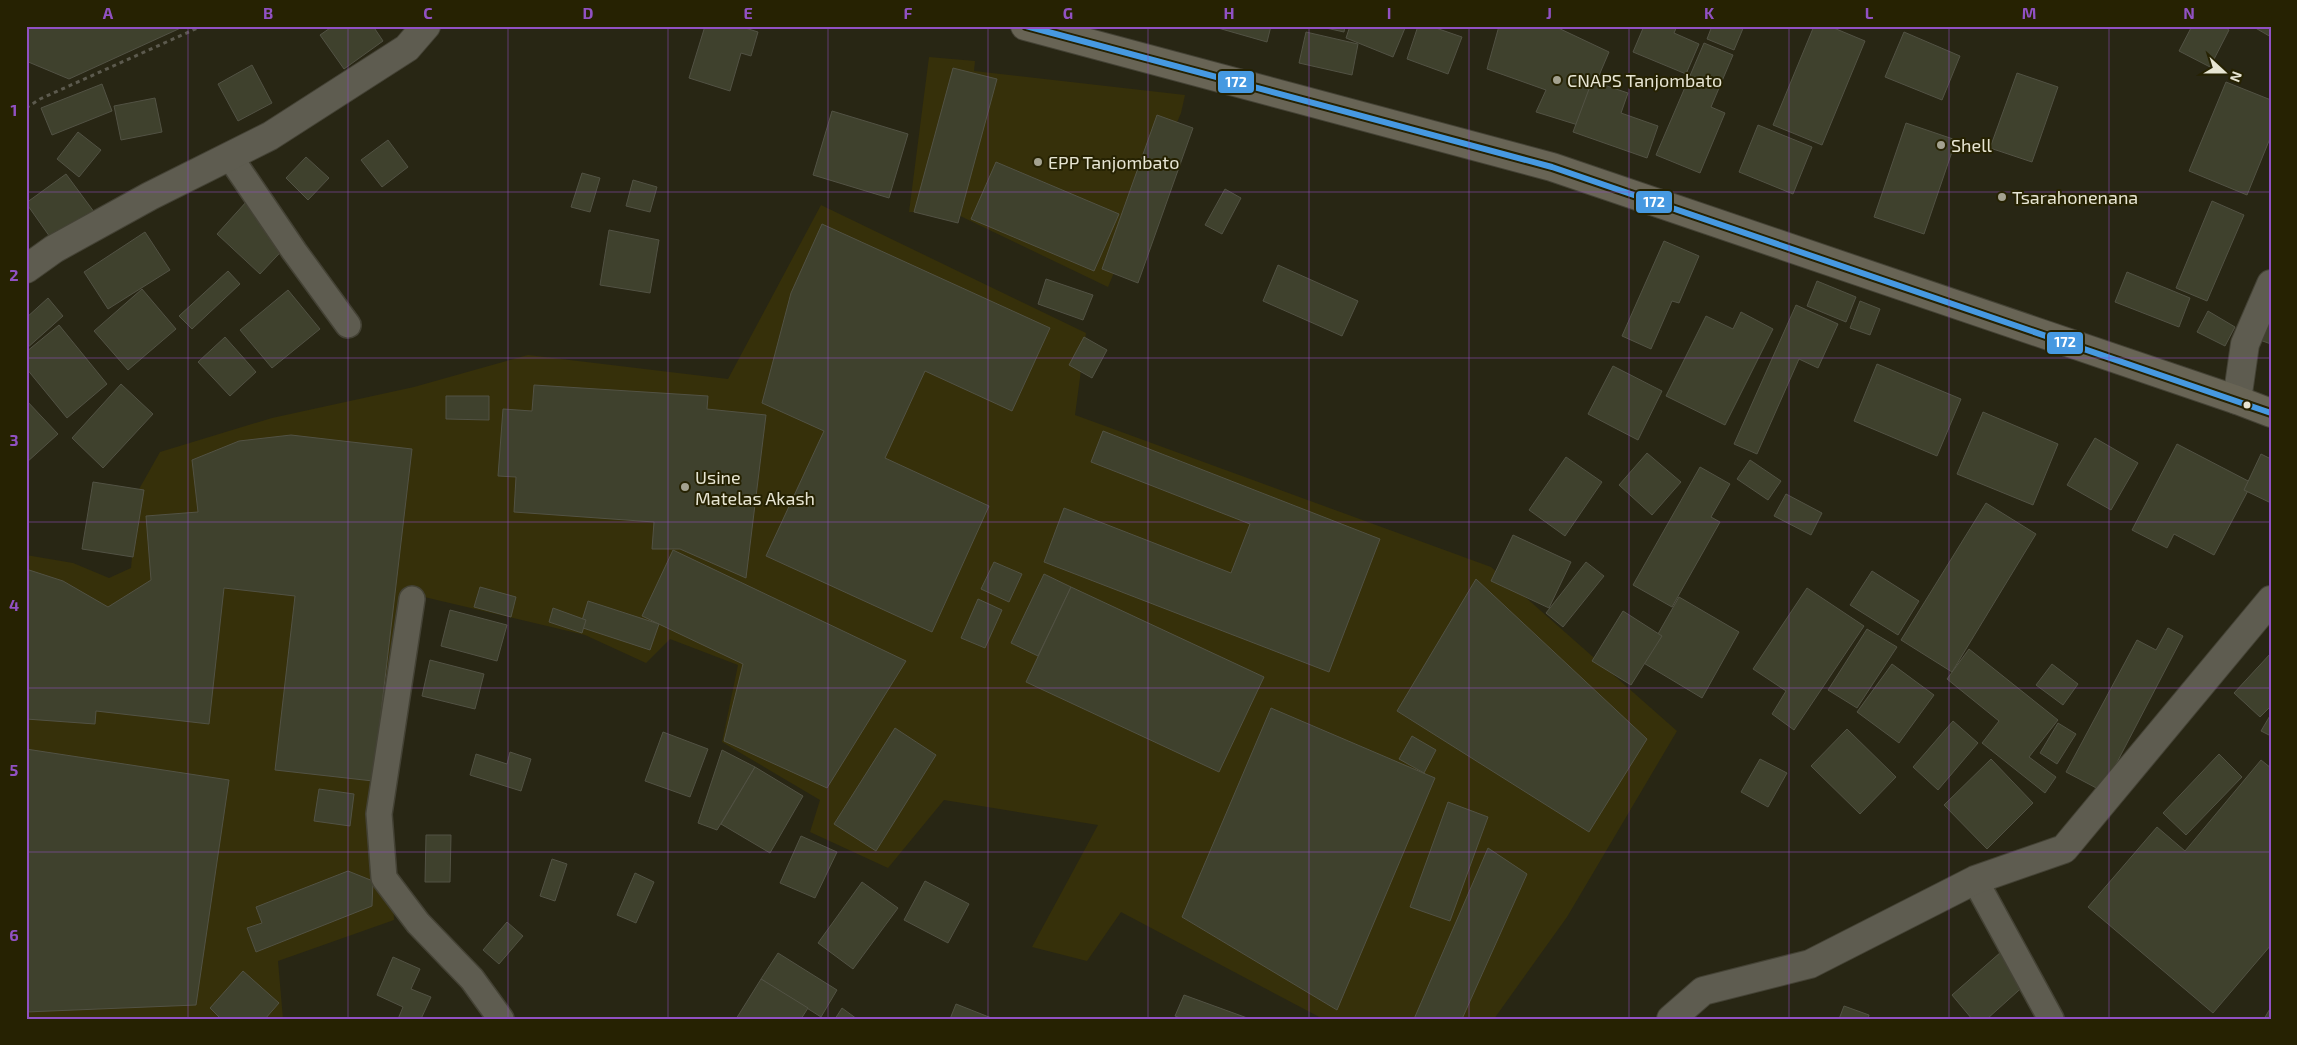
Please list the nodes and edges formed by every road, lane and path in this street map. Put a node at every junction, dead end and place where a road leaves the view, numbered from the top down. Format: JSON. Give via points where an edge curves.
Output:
{"nodes":[{"id":1,"x":202,"y":26,"type":"edge"},
{"id":2,"x":426,"y":26,"type":"edge"},
{"id":3,"x":1025,"y":26,"type":"edge"},
{"id":4,"x":26,"y":108,"type":"edge"},
{"id":5,"x":230,"y":157,"type":"junction"},
{"id":6,"x":26,"y":269,"type":"edge"},
{"id":7,"x":2271,"y":284,"type":"edge"},
{"id":8,"x":348,"y":325,"type":"dead end"},
{"id":9,"x":2237,"y":400,"type":"junction"},
{"id":10,"x":2271,"y":414,"type":"edge"},
{"id":11,"x":412,"y":599,"type":"dead end"},
{"id":12,"x":2271,"y":600,"type":"edge"},
{"id":13,"x":1975,"y":880,"type":"junction"},
{"id":14,"x":501,"y":1019,"type":"edge"},
{"id":15,"x":1671,"y":1019,"type":"edge"},
{"id":16,"x":2051,"y":1019,"type":"edge"}],
"edges":[{"from":1,"to":4,"type":"path","via":[[40,98]]},
{"from":2,"to":5,"type":"street","via":[[407,48],[270,136]]},
{"from":3,"to":9,"type":"main road","via":[[1552,167]]},
{"from":5,"to":6,"type":"street","via":[[150,196],[54,249]]},
{"from":5,"to":8,"type":"lane"},
{"from":7,"to":9,"type":"street","via":[[2245,344]]},
{"from":9,"to":10,"type":"main road"},
{"from":11,"to":14,"type":"lane","via":[[379,814],[384,878],[418,924],[472,979]]},
{"from":12,"to":13,"type":"street","via":[[2064,849]]},
{"from":13,"to":15,"type":"street","via":[[1810,964],[1702,991]]},
{"from":13,"to":16,"type":"lane"}]}
